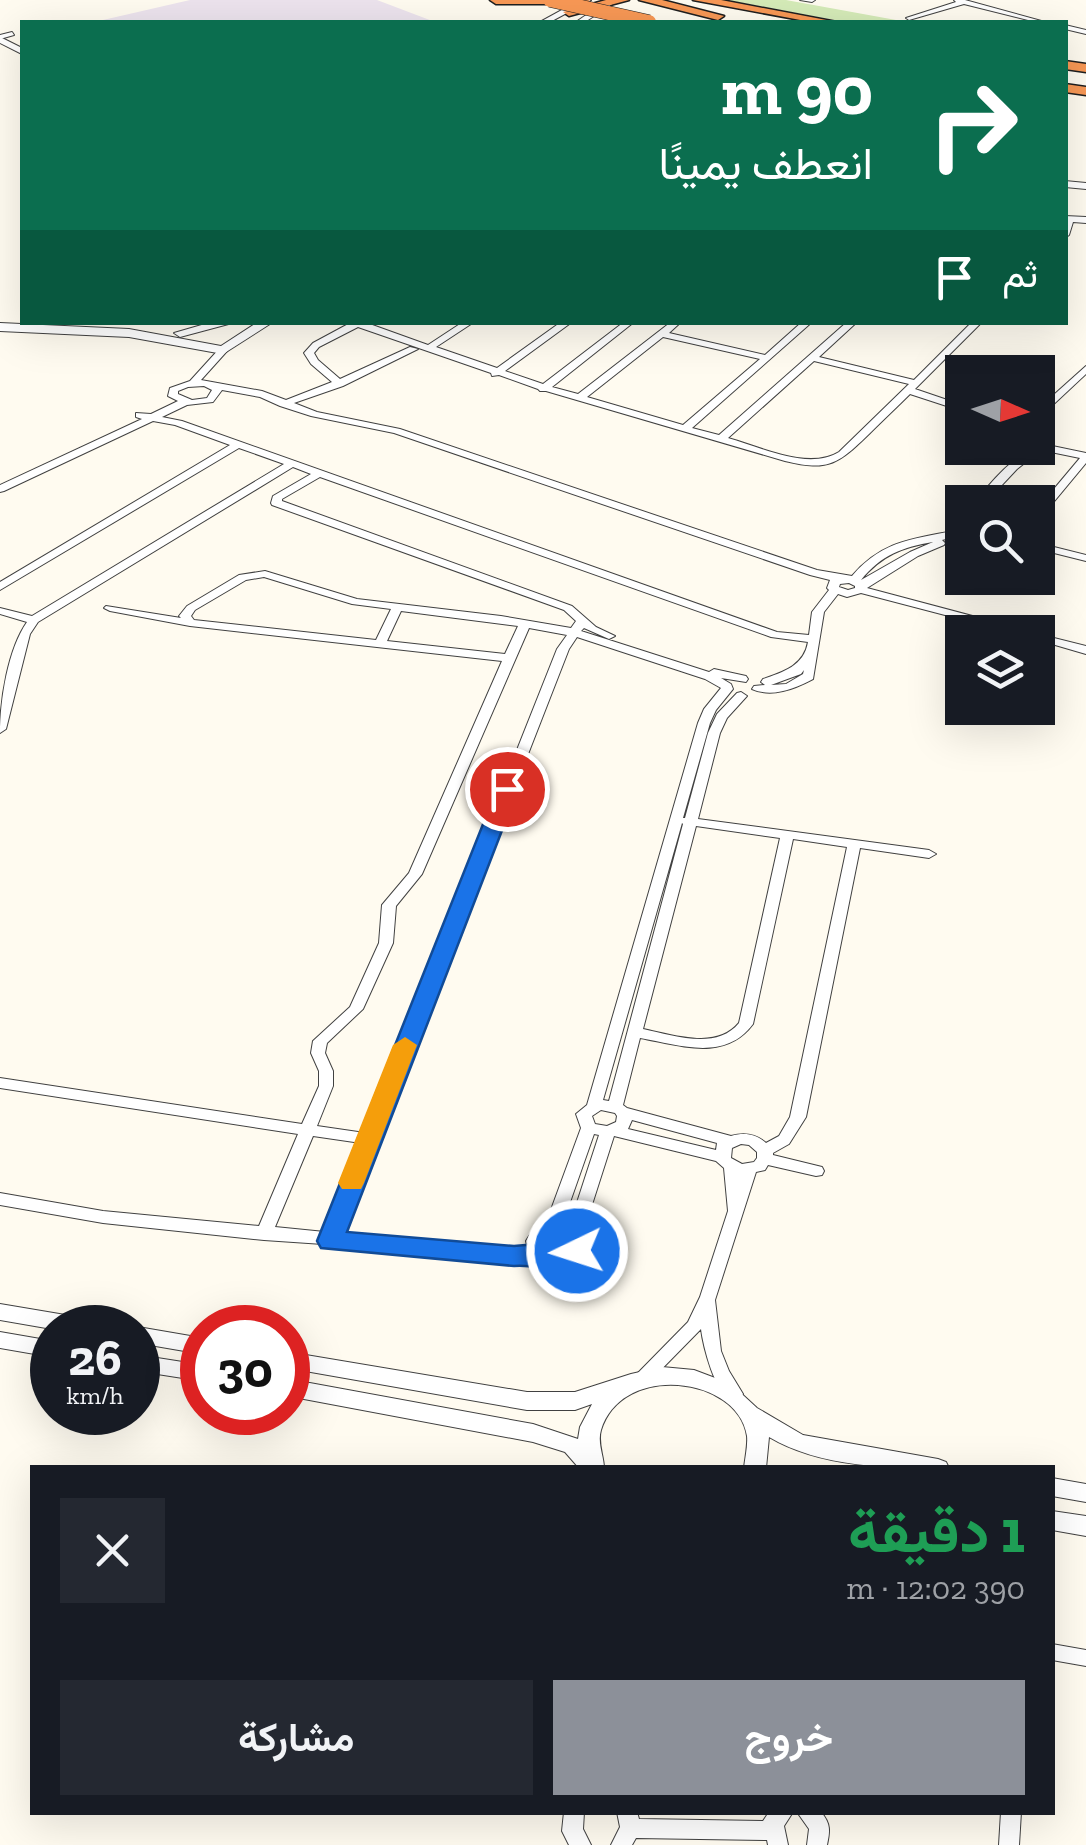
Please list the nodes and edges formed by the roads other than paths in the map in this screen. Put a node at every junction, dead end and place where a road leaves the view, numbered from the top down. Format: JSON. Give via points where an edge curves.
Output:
{"nodes":[{"id":1,"x":482,"y":0,"type":"edge"},
{"id":2,"x":496,"y":0,"type":"edge"},
{"id":3,"x":550,"y":0,"type":"edge"},
{"id":4,"x":571,"y":0,"type":"edge"},
{"id":5,"x":615,"y":0,"type":"edge"},
{"id":6,"x":631,"y":0,"type":"edge"},
{"id":7,"x":644,"y":0,"type":"edge"},
{"id":8,"x":699,"y":0,"type":"edge"},
{"id":9,"x":720,"y":0,"type":"edge"},
{"id":10,"x":803,"y":0,"type":"edge"},
{"id":11,"x":812,"y":0,"type":"edge"},
{"id":12,"x":589,"y":1,"type":"edge"},
{"id":13,"x":960,"y":1,"type":"edge"},
{"id":14,"x":742,"y":6,"type":"junction"},
{"id":15,"x":514,"y":14,"type":"dead end"},
{"id":16,"x":565,"y":18,"type":"edge"},
{"id":17,"x":910,"y":18,"type":"dead end"},
{"id":18,"x":583,"y":20,"type":"edge"},
{"id":19,"x":640,"y":20,"type":"edge"},
{"id":20,"x":656,"y":20,"type":"edge"},
{"id":21,"x":725,"y":20,"type":"edge"},
{"id":22,"x":726,"y":20,"type":"edge"},
{"id":23,"x":820,"y":20,"type":"edge"},
{"id":24,"x":1033,"y":20,"type":"edge"},
{"id":25,"x":0,"y":28,"type":"edge"},
{"id":26,"x":17,"y":36,"type":"edge"},
{"id":27,"x":0,"y":38,"type":"edge"},
{"id":28,"x":1068,"y":219,"type":"edge"},
{"id":29,"x":1086,"y":220,"type":"edge"},
{"id":30,"x":110,"y":325,"type":"edge"},
{"id":31,"x":216,"y":325,"type":"edge"},
{"id":32,"x":243,"y":325,"type":"edge"},
{"id":33,"x":261,"y":325,"type":"edge"},
{"id":34,"x":356,"y":325,"type":"edge"},
{"id":35,"x":465,"y":325,"type":"edge"},
{"id":36,"x":564,"y":325,"type":"edge"},
{"id":37,"x":626,"y":325,"type":"edge"},
{"id":38,"x":673,"y":325,"type":"edge"},
{"id":39,"x":805,"y":325,"type":"edge"},
{"id":40,"x":850,"y":325,"type":"edge"},
{"id":41,"x":975,"y":325,"type":"edge"},
{"id":42,"x":0,"y":327,"type":"edge"},
{"id":43,"x":180,"y":333,"type":"junction"},
{"id":44,"x":662,"y":334,"type":"junction"},
{"id":45,"x":220,"y":345,"type":"junction"},
{"id":46,"x":422,"y":349,"type":"junction"},
{"id":47,"x":767,"y":358,"type":"junction"},
{"id":48,"x":813,"y":358,"type":"junction"},
{"id":49,"x":489,"y":373,"type":"junction"},
{"id":50,"x":1083,"y":376,"type":"edge"},
{"id":51,"x":193,"y":382,"type":"junction"},
{"id":52,"x":340,"y":384,"type":"junction"},
{"id":53,"x":912,"y":386,"type":"junction"},
{"id":54,"x":173,"y":390,"type":"junction"},
{"id":55,"x":541,"y":391,"type":"junction"},
{"id":56,"x":215,"y":392,"type":"junction"},
{"id":57,"x":580,"y":398,"type":"junction"},
{"id":58,"x":1055,"y":400,"type":"edge"},
{"id":59,"x":945,"y":401,"type":"edge"},
{"id":60,"x":185,"y":402,"type":"junction"},
{"id":61,"x":281,"y":405,"type":"junction"},
{"id":62,"x":158,"y":408,"type":"junction"},
{"id":63,"x":143,"y":416,"type":"junction"},
{"id":64,"x":178,"y":423,"type":"junction"},
{"id":65,"x":686,"y":428,"type":"junction"},
{"id":66,"x":721,"y":439,"type":"junction"},
{"id":67,"x":230,"y":443,"type":"junction"},
{"id":68,"x":1055,"y":450,"type":"edge"},
{"id":69,"x":1086,"y":457,"type":"edge"},
{"id":70,"x":289,"y":465,"type":"junction"},
{"id":71,"x":1014,"y":465,"type":"edge"},
{"id":72,"x":316,"y":475,"type":"junction"},
{"id":73,"x":996,"y":485,"type":"edge"},
{"id":74,"x":0,"y":489,"type":"edge"},
{"id":75,"x":1055,"y":494,"type":"edge"},
{"id":76,"x":945,"y":538,"type":"edge"},
{"id":77,"x":945,"y":541,"type":"edge"},
{"id":78,"x":1055,"y":548,"type":"edge"},
{"id":79,"x":1086,"y":556,"type":"edge"},
{"id":80,"x":848,"y":586,"type":"junction"},
{"id":81,"x":0,"y":587,"type":"edge"},
{"id":82,"x":110,"y":608,"type":"dead end"},
{"id":83,"x":397,"y":608,"type":"junction"},
{"id":84,"x":0,"y":612,"type":"edge"},
{"id":85,"x":956,"y":615,"type":"edge"},
{"id":86,"x":34,"y":620,"type":"junction"},
{"id":87,"x":190,"y":623,"type":"junction"},
{"id":88,"x":524,"y":626,"type":"junction"},
{"id":89,"x":578,"y":626,"type":"junction"},
{"id":90,"x":1055,"y":642,"type":"edge"},
{"id":91,"x":380,"y":644,"type":"junction"},
{"id":92,"x":813,"y":644,"type":"junction"},
{"id":93,"x":1086,"y":650,"type":"edge"},
{"id":94,"x":509,"y":658,"type":"junction"},
{"id":95,"x":752,"y":684,"type":"junction"},
{"id":96,"x":732,"y":691,"type":"junction"},
{"id":97,"x":0,"y":729,"type":"edge"},
{"id":98,"x":684,"y":821,"type":"junction"},
{"id":99,"x":787,"y":835,"type":"junction"},
{"id":100,"x":854,"y":844,"type":"junction"},
{"id":101,"x":929,"y":854,"type":"dead end"},
{"id":102,"x":636,"y":1032,"type":"junction"},
{"id":103,"x":0,"y":1083,"type":"edge"},
{"id":104,"x":594,"y":1106,"type":"junction"},
{"id":105,"x":619,"y":1109,"type":"junction"},
{"id":106,"x":589,"y":1128,"type":"junction"},
{"id":107,"x":308,"y":1129,"type":"junction"},
{"id":108,"x":611,"y":1132,"type":"junction"},
{"id":109,"x":368,"y":1139,"type":"junction"},
{"id":110,"x":765,"y":1154,"type":"junction"},
{"id":111,"x":733,"y":1159,"type":"junction"},
{"id":112,"x":576,"y":1164,"type":"junction"},
{"id":113,"x":596,"y":1168,"type":"junction"},
{"id":114,"x":816,"y":1171,"type":"dead end"},
{"id":115,"x":0,"y":1199,"type":"edge"},
{"id":116,"x":552,"y":1229,"type":"junction"},
{"id":117,"x":264,"y":1234,"type":"junction"},
{"id":118,"x":574,"y":1236,"type":"junction"},
{"id":119,"x":330,"y":1241,"type":"junction"},
{"id":120,"x":537,"y":1254,"type":"junction"},
{"id":121,"x":708,"y":1297,"type":"junction"},
{"id":122,"x":0,"y":1312,"type":"edge"},
{"id":123,"x":30,"y":1317,"type":"edge"},
{"id":124,"x":0,"y":1340,"type":"edge"},
{"id":125,"x":30,"y":1345,"type":"edge"},
{"id":126,"x":310,"y":1364,"type":"edge"},
{"id":127,"x":632,"y":1383,"type":"junction"},
{"id":128,"x":310,"y":1391,"type":"edge"},
{"id":129,"x":745,"y":1408,"type":"junction"},
{"id":130,"x":591,"y":1465,"type":"edge"},
{"id":131,"x":593,"y":1465,"type":"edge"},
{"id":132,"x":755,"y":1465,"type":"edge"},
{"id":133,"x":920,"y":1465,"type":"edge"},
{"id":134,"x":1055,"y":1488,"type":"edge"},
{"id":135,"x":1086,"y":1493,"type":"edge"},
{"id":136,"x":1055,"y":1521,"type":"edge"},
{"id":137,"x":1086,"y":1526,"type":"edge"},
{"id":138,"x":1055,"y":1653,"type":"edge"},
{"id":139,"x":1086,"y":1658,"type":"edge"},
{"id":140,"x":574,"y":1815,"type":"edge"},
{"id":141,"x":811,"y":1815,"type":"edge"},
{"id":142,"x":1011,"y":1815,"type":"edge"},
{"id":143,"x":778,"y":1830,"type":"edge"},
{"id":144,"x":625,"y":1835,"type":"edge"},
{"id":145,"x":581,"y":1845,"type":"edge"},
{"id":146,"x":817,"y":1845,"type":"edge"},
{"id":147,"x":1009,"y":1845,"type":"edge"}],
"edges":[{"from":1,"to":15,"type":"highway"},
{"from":2,"to":12,"type":"highway"},
{"from":3,"to":19,"type":"highway","bridge":true},
{"from":4,"to":20,"type":"highway","bridge":true},
{"from":5,"to":12,"type":"highway"},
{"from":5,"to":18,"type":"street"},
{"from":6,"to":21,"type":"highway"},
{"from":7,"to":22,"type":"highway"},
{"from":8,"to":14,"type":"highway"},
{"from":9,"to":14,"type":"highway"},
{"from":10,"to":11,"type":"street"},
{"from":12,"to":16,"type":"highway"},
{"from":13,"to":17,"type":"street"},
{"from":13,"to":24,"type":"street"},
{"from":14,"to":23,"type":"highway"},
{"from":25,"to":26,"type":"street"},
{"from":26,"to":27,"type":"street"},
{"from":28,"to":29,"type":"street"},
{"from":30,"to":43,"type":"street"},
{"from":31,"to":43,"type":"street"},
{"from":32,"to":45,"type":"street"},
{"from":33,"to":45,"type":"street"},
{"from":34,"to":46,"type":"street"},
{"from":34,"to":46,"type":"street"},
{"from":34,"to":52,"type":"street","via":[[309,353]]},
{"from":35,"to":46,"type":"street"},
{"from":36,"to":49,"type":"street"},
{"from":37,"to":55,"type":"street"},
{"from":38,"to":44,"type":"street"},
{"from":39,"to":47,"type":"street"},
{"from":40,"to":48,"type":"street"},
{"from":41,"to":53,"type":"street"},
{"from":42,"to":45,"type":"street"},
{"from":43,"to":45,"type":"street"},
{"from":44,"to":47,"type":"street"},
{"from":44,"to":57,"type":"street"},
{"from":45,"to":51,"type":"street"},
{"from":46,"to":49,"type":"street"},
{"from":46,"to":52,"type":"street"},
{"from":47,"to":65,"type":"street"},
{"from":48,"to":53,"type":"street"},
{"from":48,"to":66,"type":"street"},
{"from":49,"to":55,"type":"street"},
{"from":50,"to":58,"type":"street"},
{"from":51,"to":54,"type":"street"},
{"from":51,"to":56,"type":"street"},
{"from":52,"to":61,"type":"street"},
{"from":53,"to":59,"type":"street"},
{"from":53,"to":66,"type":"street","via":[[832,460],[800,462]]},
{"from":54,"to":60,"type":"street"},
{"from":54,"to":62,"type":"street"},
{"from":55,"to":57,"type":"street"},
{"from":56,"to":60,"type":"street"},
{"from":56,"to":61,"type":"street"},
{"from":57,"to":65,"type":"street"},
{"from":60,"to":62,"type":"street"},
{"from":61,"to":80,"type":"street","via":[[424,443]]},
{"from":62,"to":63,"type":"street"},
{"from":62,"to":64,"type":"street"},
{"from":63,"to":64,"type":"street"},
{"from":63,"to":74,"type":"street"},
{"from":64,"to":67,"type":"street"},
{"from":65,"to":66,"type":"street"},
{"from":67,"to":70,"type":"street"},
{"from":67,"to":81,"type":"street"},
{"from":68,"to":69,"type":"street"},
{"from":69,"to":75,"type":"street"},
{"from":70,"to":72,"type":"street"},
{"from":70,"to":86,"type":"street"},
{"from":71,"to":73,"type":"street"},
{"from":72,"to":89,"type":"street","via":[[276,504],[568,608]]},
{"from":72,"to":92,"type":"street"},
{"from":76,"to":80,"type":"street","via":[[886,549]]},
{"from":77,"to":80,"type":"street"},
{"from":78,"to":79,"type":"street"},
{"from":80,"to":85,"type":"street"},
{"from":80,"to":92,"type":"street","via":[[819,607]]},
{"from":82,"to":87,"type":"street"},
{"from":83,"to":87,"type":"street","via":[[342,600],[259,574],[243,576],[188,610]]},
{"from":83,"to":88,"type":"street"},
{"from":83,"to":91,"type":"street"},
{"from":84,"to":86,"type":"street"},
{"from":86,"to":97,"type":"street","via":[[24,634]]},
{"from":87,"to":91,"type":"street"},
{"from":88,"to":89,"type":"street"},
{"from":88,"to":94,"type":"street"},
{"from":89,"to":95,"type":"street"},
{"from":89,"to":96,"type":"street","via":[[710,676]]},
{"from":89,"to":109,"type":"street"},
{"from":90,"to":93,"type":"street"},
{"from":91,"to":94,"type":"street"},
{"from":92,"to":95,"type":"street","via":[[804,681]]},
{"from":94,"to":107,"type":"street","via":[[414,874],[389,905],[386,943],[356,1008],[320,1041],[326,1086]]},
{"from":95,"to":96,"type":"street","via":[[753,694]]},
{"from":96,"to":98,"type":"street"},
{"from":98,"to":99,"type":"street"},
{"from":98,"to":102,"type":"street"},
{"from":98,"to":104,"type":"street"},
{"from":99,"to":100,"type":"street"},
{"from":99,"to":102,"type":"street","via":[[740,1034],[712,1043]]},
{"from":100,"to":101,"type":"street"},
{"from":100,"to":110,"type":"street","via":[[798,1117]]},
{"from":102,"to":105,"type":"street"},
{"from":103,"to":107,"type":"street"},
{"from":104,"to":105,"type":"street"},
{"from":104,"to":106,"type":"street","via":[[584,1114]]},
{"from":105,"to":108,"type":"street","via":[[623,1125]]},
{"from":105,"to":111,"type":"street"},
{"from":106,"to":108,"type":"street"},
{"from":106,"to":112,"type":"street"},
{"from":107,"to":109,"type":"street"},
{"from":107,"to":117,"type":"street"},
{"from":108,"to":111,"type":"street"},
{"from":108,"to":113,"type":"street"},
{"from":109,"to":119,"type":"street"},
{"from":110,"to":111,"type":"street"},
{"from":110,"to":111,"type":"street","via":[[746,1139]]},
{"from":110,"to":114,"type":"street"},
{"from":111,"to":121,"type":"street","via":[[735,1210]]},
{"from":112,"to":113,"type":"street"},
{"from":112,"to":116,"type":"street"},
{"from":113,"to":118,"type":"street"},
{"from":115,"to":117,"type":"street","via":[[104,1218]]},
{"from":116,"to":118,"type":"street"},
{"from":116,"to":120,"type":"street","via":[[534,1240]]},
{"from":117,"to":119,"type":"street"},
{"from":118,"to":120,"type":"street","via":[[578,1247],[570,1258],[555,1262]]},
{"from":119,"to":120,"type":"street"},
{"from":121,"to":127,"type":"street","via":[[694,1326]]},
{"from":121,"to":129,"type":"street","via":[[709,1348]]},
{"from":122,"to":123,"type":"street"},
{"from":124,"to":125,"type":"street"},
{"from":126,"to":127,"type":"street","via":[[527,1400],[575,1402]]},
{"from":127,"to":129,"type":"street","via":[[696,1378]]},
{"from":127,"to":131,"type":"street","via":[[594,1416],[588,1436]]},
{"from":128,"to":130,"type":"street","via":[[532,1433],[573,1446]]},
{"from":129,"to":132,"type":"street","via":[[759,1438]]},
{"from":129,"to":133,"type":"street","via":[[798,1444]]},
{"from":134,"to":135,"type":"street"},
{"from":136,"to":137,"type":"street"},
{"from":138,"to":139,"type":"street"},
{"from":140,"to":145,"type":"street","via":[[572,1831]]},
{"from":141,"to":146,"type":"street","via":[[820,1826]]},
{"from":142,"to":147,"type":"street"},
{"from":143,"to":144,"type":"street"}]}
